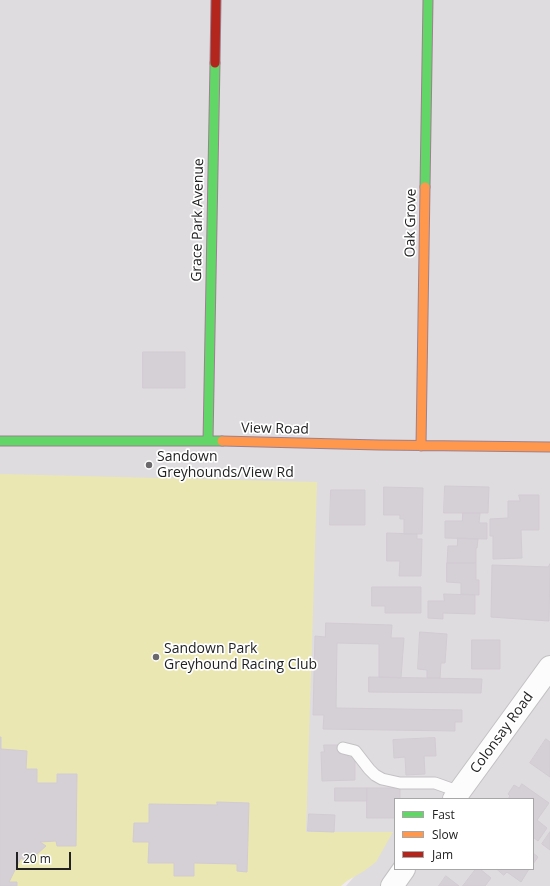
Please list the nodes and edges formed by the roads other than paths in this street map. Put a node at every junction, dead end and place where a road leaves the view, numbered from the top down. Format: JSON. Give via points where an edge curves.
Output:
{"nodes":[{"id":1,"x":216,"y":0,"type":"edge"},
{"id":2,"x":428,"y":0,"type":"edge"},
{"id":3,"x":0,"y":441,"type":"edge"},
{"id":4,"x":208,"y":441,"type":"junction"},
{"id":5,"x":421,"y":446,"type":"junction"},
{"id":6,"x":550,"y":447,"type":"edge"},
{"id":7,"x":550,"y":667,"type":"edge"},
{"id":8,"x":343,"y":748,"type":"dead end"},
{"id":9,"x":457,"y":795,"type":"edge"},
{"id":10,"x":403,"y":870,"type":"edge"},
{"id":11,"x":392,"y":886,"type":"edge"}],
"edges":[{"from":1,"to":4,"type":"street","name":"Grace Park Avenue"},
{"from":2,"to":5,"type":"street","name":"Oak Grove"},
{"from":3,"to":4,"type":"street","name":"View Road"},
{"from":4,"to":5,"type":"street","name":"View Road"},
{"from":5,"to":6,"type":"street","name":"View Road"},
{"from":7,"to":9,"type":"street","name":"Colonsay Road"},
{"from":8,"to":9,"type":"lane","via":[[355,751],[369,769],[382,779],[400,783],[435,783]]},
{"from":10,"to":11,"type":"street"}]}
